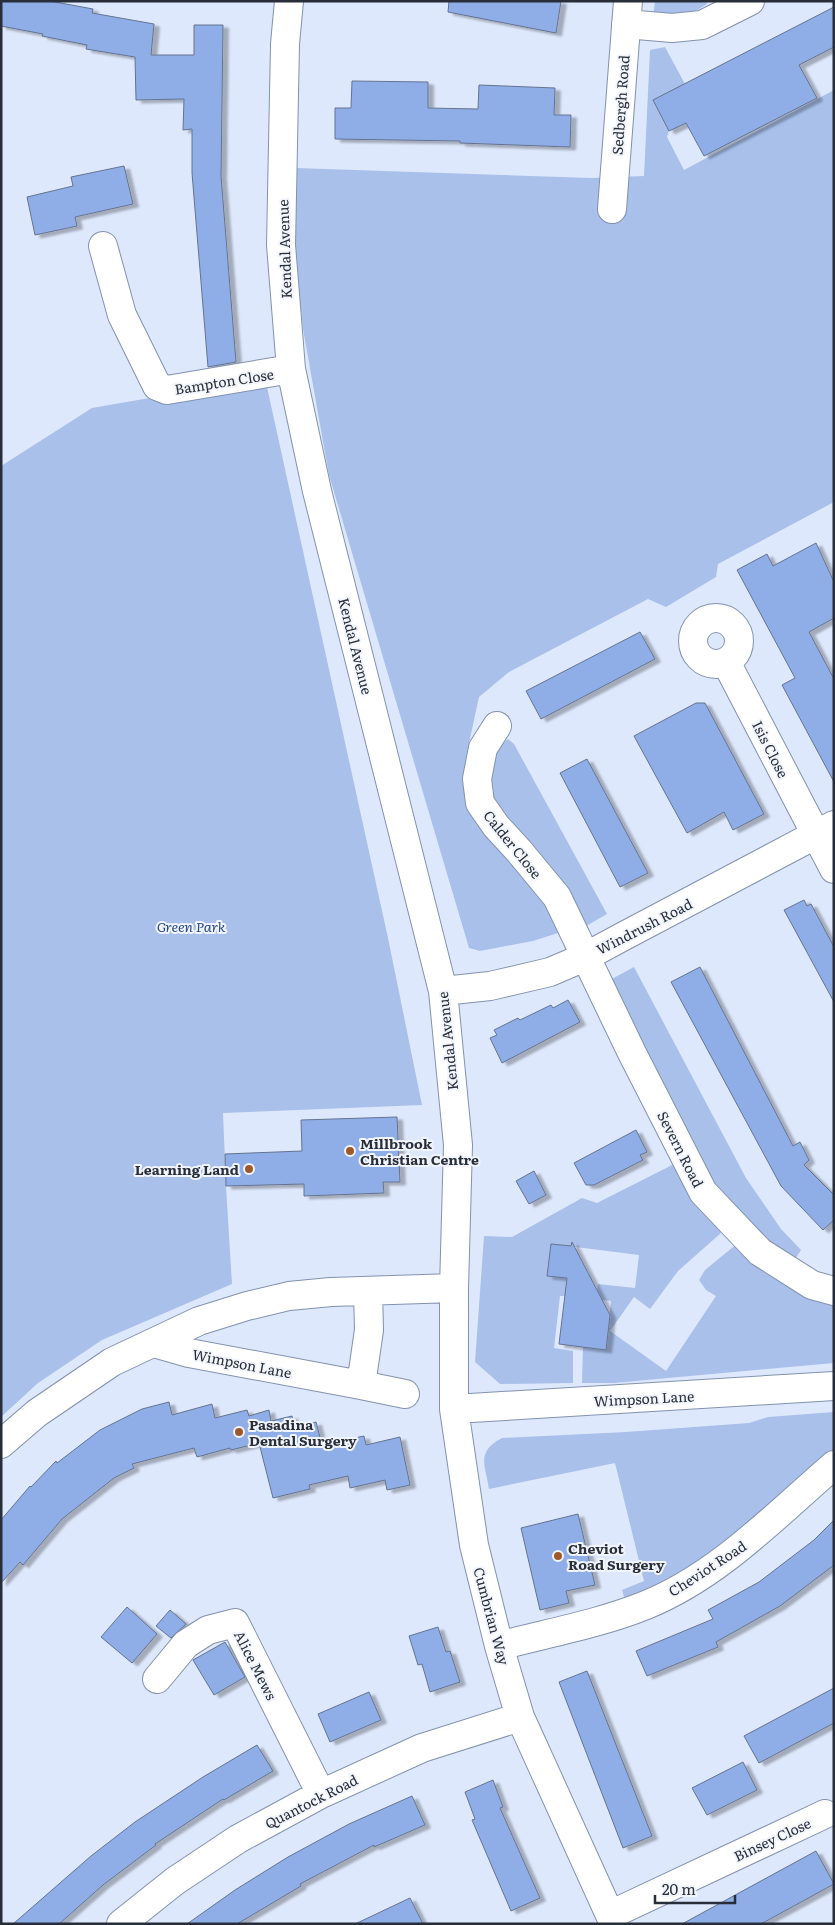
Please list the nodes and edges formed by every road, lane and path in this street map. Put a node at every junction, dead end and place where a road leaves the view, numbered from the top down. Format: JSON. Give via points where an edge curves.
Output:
{"nodes":[{"id":1,"x":289,"y":1,"type":"edge"},
{"id":2,"x":750,"y":1,"type":"edge"},
{"id":3,"x":627,"y":12,"type":"edge"},
{"id":4,"x":612,"y":209,"type":"dead end"},
{"id":5,"x":103,"y":246,"type":"dead end"},
{"id":6,"x":291,"y":370,"type":"junction"},
{"id":7,"x":726,"y":662,"type":"dead end"},
{"id":8,"x":497,"y":726,"type":"dead end"},
{"id":9,"x":825,"y":830,"type":"edge"},
{"id":10,"x":834,"y":869,"type":"edge"},
{"id":11,"x":585,"y":957,"type":"junction"},
{"id":12,"x":443,"y":992,"type":"junction"},
{"id":13,"x":454,"y":1288,"type":"junction"},
{"id":14,"x":368,"y":1291,"type":"junction"},
{"id":15,"x":834,"y":1291,"type":"edge"},
{"id":16,"x":154,"y":1343,"type":"junction"},
{"id":17,"x":361,"y":1385,"type":"junction"},
{"id":18,"x":834,"y":1386,"type":"edge"},
{"id":19,"x":405,"y":1394,"type":"dead end"},
{"id":20,"x":454,"y":1409,"type":"junction"},
{"id":21,"x":1,"y":1444,"type":"edge"},
{"id":22,"x":834,"y":1465,"type":"edge"},
{"id":23,"x":499,"y":1646,"type":"junction"},
{"id":24,"x":157,"y":1679,"type":"dead end"},
{"id":25,"x":520,"y":1717,"type":"junction"},
{"id":26,"x":321,"y":1794,"type":"junction"},
{"id":27,"x":826,"y":1814,"type":"dead end"},
{"id":28,"x":612,"y":1920,"type":"edge"},
{"id":29,"x":121,"y":1924,"type":"edge"}],
"edges":[{"from":1,"to":6,"type":"street","name":"Kendal Avenue","via":[[281,245]]},
{"from":2,"to":3,"type":"street","via":[[702,25],[672,28]]},
{"from":3,"to":4,"type":"street","name":"Sedbergh Road"},
{"from":5,"to":6,"type":"street","name":"Bampton Close","via":[[122,315],[157,386],[167,390]]},
{"from":6,"to":12,"type":"street","name":"Kendal Avenue","via":[[317,491]]},
{"from":7,"to":9,"type":"street","name":"Isis Close"},
{"from":8,"to":11,"type":"street","name":"Calder Close","via":[[483,748],[477,779],[480,803],[557,897]]},
{"from":9,"to":10,"type":"street","name":"Isis Close"},
{"from":9,"to":11,"type":"street","name":"Windrush Road"},
{"from":11,"to":12,"type":"street","name":"Windrush Road","via":[[550,972],[490,986]]},
{"from":11,"to":15,"type":"street","name":"Severn Road","via":[[703,1192],[760,1252],[812,1285]]},
{"from":12,"to":13,"type":"street","name":"Kendal Avenue","via":[[458,1145]]},
{"from":13,"to":14,"type":"street","name":"Wimpson Lane"},
{"from":13,"to":20,"type":"street","name":"Cumbrian Way"},
{"from":14,"to":16,"type":"street","name":"Wimpson Lane","via":[[272,1300],[199,1321]]},
{"from":14,"to":17,"type":"street","via":[[369,1330]]},
{"from":16,"to":17,"type":"street","name":"Wimpson Lane","via":[[188,1353]]},
{"from":16,"to":21,"type":"street","name":"Wimpson Lane","via":[[112,1362],[74,1386]]},
{"from":17,"to":19,"type":"street","name":"Wimpson Lane"},
{"from":18,"to":20,"type":"street","name":"Wimpson Lane"},
{"from":20,"to":23,"type":"street","name":"Cumbrian Way","via":[[474,1545]]},
{"from":22,"to":23,"type":"street","name":"Cheviot Road","via":[[748,1541],[686,1585],[646,1605]]},
{"from":23,"to":25,"type":"street","name":"Cumbrian Way"},
{"from":24,"to":26,"type":"street","name":"Alice Mews","via":[[186,1644],[208,1630],[235,1623]]},
{"from":25,"to":26,"type":"street","name":"Quantock Road","via":[[422,1748]]},
{"from":25,"to":28,"type":"street","name":"Cumbrian Way"},
{"from":26,"to":29,"type":"street","name":"Quantock Road","via":[[238,1839],[175,1881]]},
{"from":27,"to":28,"type":"street","name":"Binsey Close"}]}
